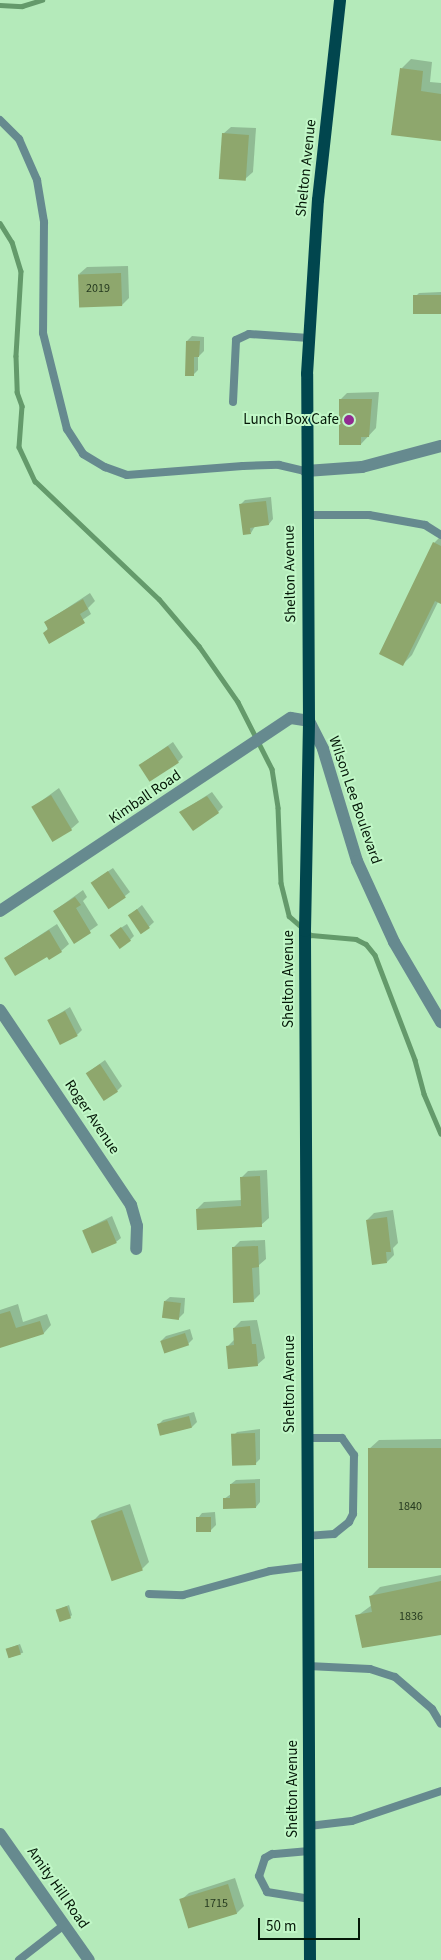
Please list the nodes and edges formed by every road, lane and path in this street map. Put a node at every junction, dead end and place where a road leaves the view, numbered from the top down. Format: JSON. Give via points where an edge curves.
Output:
{"nodes":[{"id":1,"x":340,"y":0,"type":"edge"},
{"id":2,"x":0,"y":120,"type":"edge"},
{"id":3,"x":309,"y":338,"type":"junction"},
{"id":4,"x":233,"y":402,"type":"dead end"},
{"id":5,"x":441,"y":446,"type":"edge"},
{"id":6,"x":306,"y":471,"type":"junction"},
{"id":7,"x":306,"y":514,"type":"junction"},
{"id":8,"x":441,"y":535,"type":"edge"},
{"id":9,"x":309,"y":721,"type":"junction"},
{"id":10,"x":0,"y":912,"type":"edge"},
{"id":11,"x":0,"y":1010,"type":"edge"},
{"id":12,"x":441,"y":1022,"type":"edge"},
{"id":13,"x":136,"y":1249,"type":"dead end"},
{"id":14,"x":307,"y":1438,"type":"junction"},
{"id":15,"x":307,"y":1536,"type":"junction"},
{"id":16,"x":308,"y":1566,"type":"junction"},
{"id":17,"x":149,"y":1594,"type":"dead end"},
{"id":18,"x":308,"y":1666,"type":"junction"},
{"id":19,"x":441,"y":1724,"type":"edge"},
{"id":20,"x":441,"y":1791,"type":"edge"},
{"id":21,"x":309,"y":1826,"type":"junction"},
{"id":22,"x":0,"y":1834,"type":"edge"},
{"id":23,"x":309,"y":1851,"type":"junction"},
{"id":24,"x":310,"y":1899,"type":"junction"},
{"id":25,"x":64,"y":1925,"type":"junction"},
{"id":26,"x":19,"y":1960,"type":"edge"},
{"id":27,"x":89,"y":1960,"type":"edge"},
{"id":28,"x":310,"y":1960,"type":"edge"}],
"edges":[{"from":1,"to":3,"type":"main road","name":"Shelton Avenue","via":[[318,200]]},
{"from":2,"to":6,"type":"lane","via":[[19,140],[36,180],[44,222],[43,333],[67,429],[83,454],[127,475],[279,465]]},
{"from":3,"to":4,"type":"lane","via":[[249,334],[236,340]]},
{"from":3,"to":6,"type":"main road","name":"Shelton Avenue"},
{"from":5,"to":6,"type":"street","via":[[362,467]]},
{"from":6,"to":7,"type":"main road","name":"Shelton Avenue"},
{"from":7,"to":8,"type":"lane","via":[[369,514],[425,525]]},
{"from":7,"to":9,"type":"main road","name":"Shelton Avenue"},
{"from":9,"to":10,"type":"street","name":"Kimball Road","via":[[291,718]]},
{"from":9,"to":12,"type":"street","name":"Wilson Lee Boulevard","via":[[323,749],[357,861],[394,942]]},
{"from":9,"to":14,"type":"main road","name":"Shelton Avenue","via":[[305,931]]},
{"from":11,"to":13,"type":"street","name":"Roger Avenue","via":[[131,1205],[137,1226]]},
{"from":14,"to":15,"type":"main road","name":"Shelton Avenue"},
{"from":14,"to":15,"type":"lane","via":[[342,1438],[354,1454],[349,1522],[334,1534]]},
{"from":15,"to":16,"type":"main road","name":"Shelton Avenue"},
{"from":16,"to":17,"type":"lane","via":[[270,1571],[183,1595]]},
{"from":16,"to":18,"type":"main road","name":"Shelton Avenue"},
{"from":18,"to":19,"type":"lane","via":[[370,1670],[396,1677],[432,1709]]},
{"from":18,"to":21,"type":"main road","name":"Shelton Avenue"},
{"from":20,"to":21,"type":"lane","via":[[352,1820]]},
{"from":21,"to":23,"type":"main road","name":"Shelton Avenue"},
{"from":22,"to":25,"type":"street","name":"Amity Hill Road"},
{"from":23,"to":24,"type":"main road","name":"Shelton Avenue"},
{"from":23,"to":24,"type":"lane","via":[[272,1854],[265,1858],[260,1876],[267,1892]]},
{"from":24,"to":28,"type":"main road","name":"Shelton Avenue"},
{"from":25,"to":26,"type":"lane"},
{"from":25,"to":27,"type":"street","name":"Amity Hill Road"}]}
